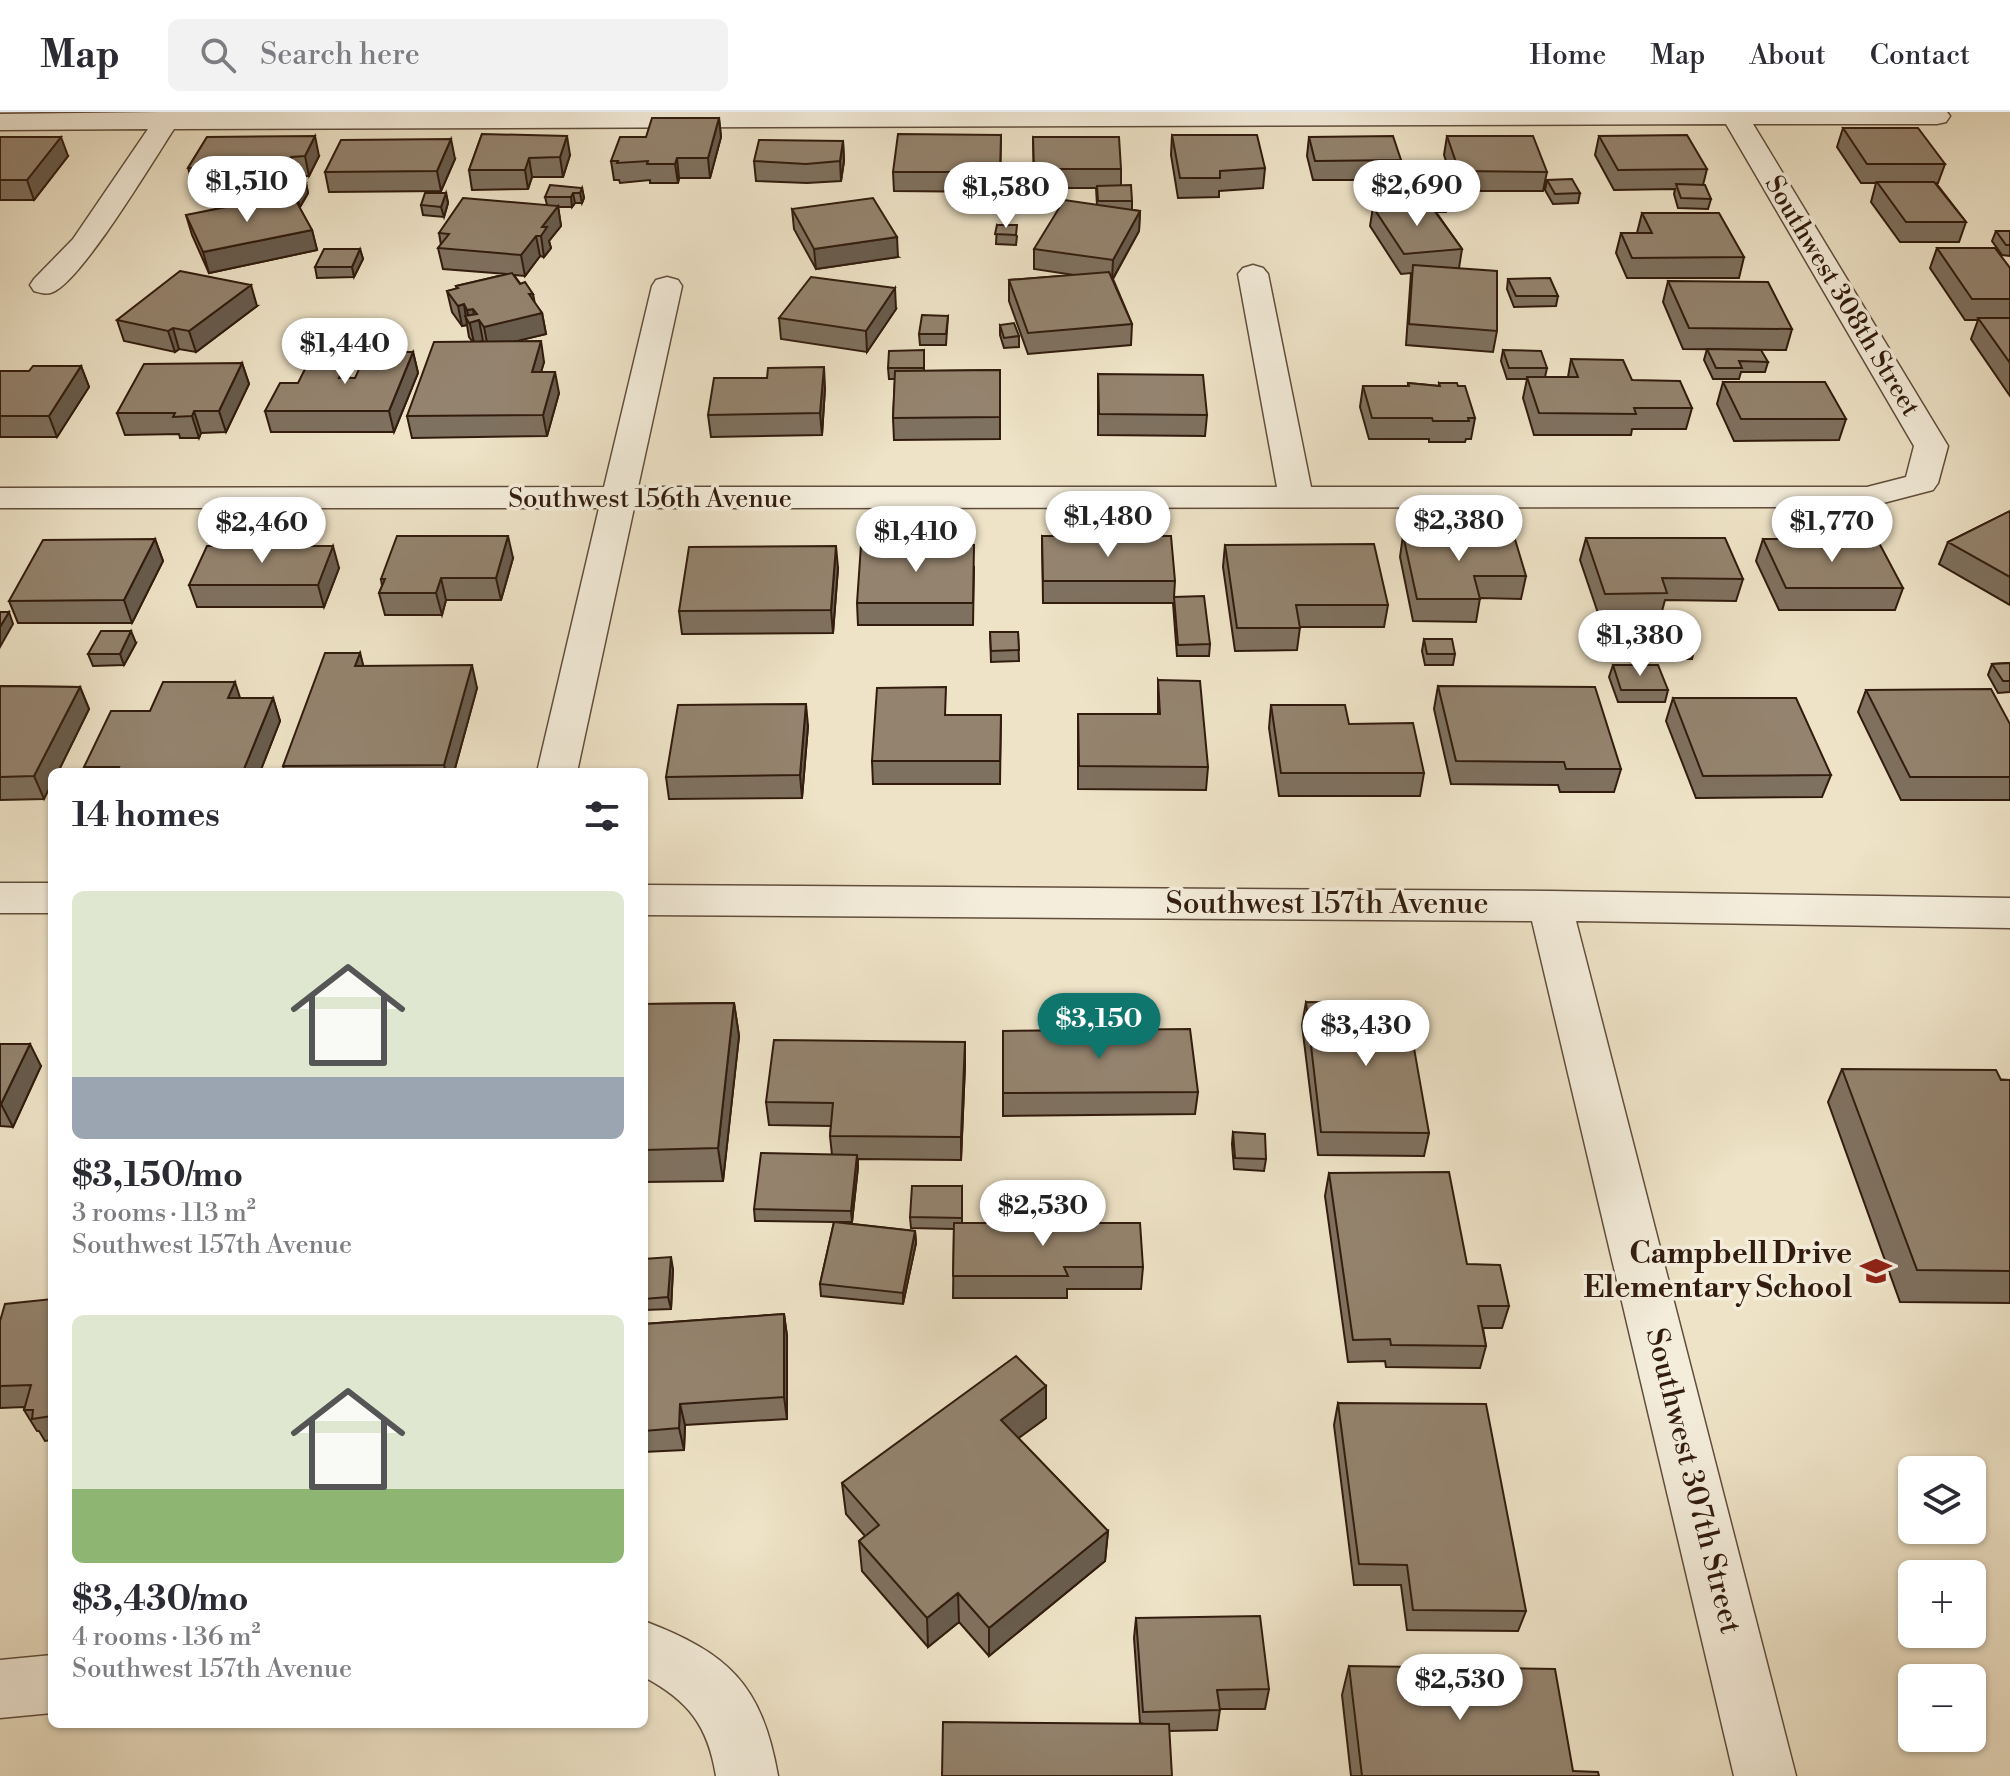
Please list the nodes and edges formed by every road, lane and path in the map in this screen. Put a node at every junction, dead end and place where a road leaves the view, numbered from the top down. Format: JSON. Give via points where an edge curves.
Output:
{"nodes":[{"id":1,"x":1733,"y":114,"type":"edge"},
{"id":2,"x":996,"y":115,"type":"edge"},
{"id":3,"x":170,"y":116,"type":"edge"},
{"id":4,"x":567,"y":116,"type":"edge"},
{"id":5,"x":1937,"y":116,"type":"dead end"},
{"id":6,"x":0,"y":122,"type":"edge"},
{"id":7,"x":1253,"y":274,"type":"dead end"},
{"id":8,"x":45,"y":285,"type":"dead end"},
{"id":9,"x":667,"y":286,"type":"dead end"},
{"id":10,"x":1921,"y":483,"type":"joint"},
{"id":11,"x":1296,"y":497,"type":"junction"},
{"id":12,"x":0,"y":498,"type":"edge"},
{"id":13,"x":618,"y":500,"type":"junction"},
{"id":14,"x":558,"y":768,"type":"edge"},
{"id":15,"x":0,"y":898,"type":"edge"},
{"id":16,"x":48,"y":898,"type":"edge"},
{"id":17,"x":648,"y":900,"type":"edge"},
{"id":18,"x":1550,"y":906,"type":"junction"},
{"id":19,"x":2010,"y":913,"type":"edge"},
{"id":20,"x":648,"y":1651,"type":"edge"},
{"id":21,"x":48,"y":1684,"type":"edge"},
{"id":22,"x":0,"y":1689,"type":"edge"},
{"id":23,"x":747,"y":1776,"type":"edge"},
{"id":24,"x":1765,"y":1776,"type":"edge"}],
"edges":[{"from":1,"to":2,"type":"street"},
{"from":1,"to":5,"type":"street"},
{"from":1,"to":10,"type":"street","name":"Southwest 308th Street","via":[[1931,446]]},
{"from":2,"to":4,"type":"street"},
{"from":3,"to":4,"type":"street"},
{"from":3,"to":6,"type":"street"},
{"from":3,"to":8,"type":"street","via":[[83,245]]},
{"from":7,"to":11,"type":"street"},
{"from":9,"to":13,"type":"street"},
{"from":10,"to":11,"type":"street","name":"Southwest 156th Avenue","via":[[1868,497]]},
{"from":11,"to":13,"type":"street","name":"Southwest 156th Avenue"},
{"from":12,"to":13,"type":"street","name":"Southwest 156th Avenue"},
{"from":13,"to":14,"type":"street"},
{"from":15,"to":16,"type":"street"},
{"from":17,"to":18,"type":"street","name":"Southwest 157th Avenue"},
{"from":18,"to":19,"type":"street","name":"Southwest 157th Avenue"},
{"from":18,"to":24,"type":"street","name":"Southwest 307th Street"},
{"from":20,"to":23,"type":"street","via":[[677,1662],[725,1704]]},
{"from":21,"to":22,"type":"street"}]}
